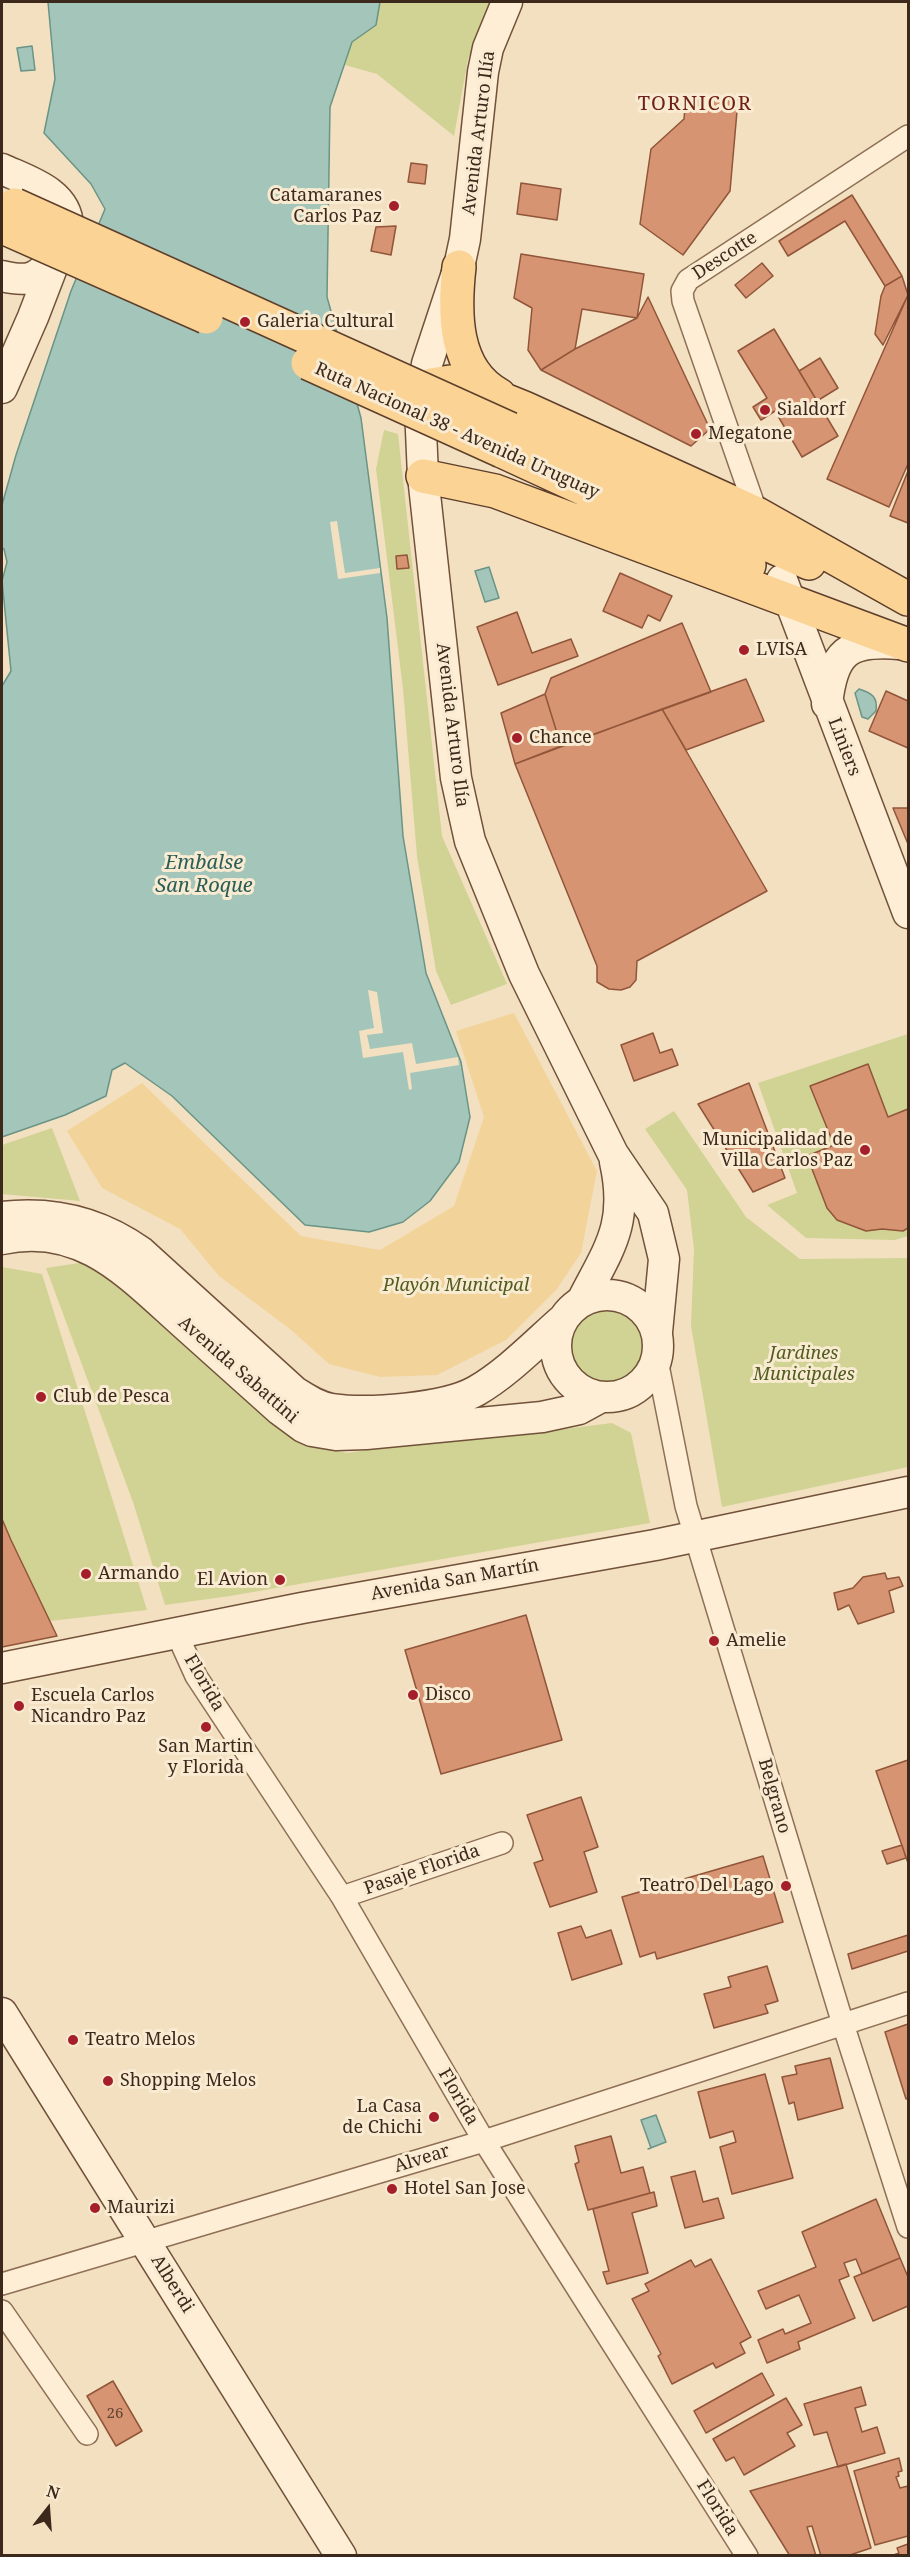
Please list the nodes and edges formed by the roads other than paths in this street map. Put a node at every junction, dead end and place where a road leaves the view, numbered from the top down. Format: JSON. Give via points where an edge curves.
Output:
{"nodes":[{"id":1,"x":507,"y":2,"type":"edge"},
{"id":2,"x":909,"y":136,"type":"edge"},
{"id":3,"x":2,"y":170,"type":"edge"},
{"id":4,"x":6,"y":215,"type":"edge"},
{"id":5,"x":56,"y":255,"type":"junction"},
{"id":6,"x":459,"y":267,"type":"junction"},
{"id":7,"x":2,"y":276,"type":"edge"},
{"id":8,"x":2,"y":387,"type":"edge"},
{"id":9,"x":422,"y":393,"type":"junction"},
{"id":10,"x":512,"y":429,"type":"junction"},
{"id":11,"x":423,"y":476,"type":"junction"},
{"id":12,"x":757,"y":514,"type":"junction"},
{"id":13,"x":786,"y":591,"type":"junction"},
{"id":14,"x":909,"y":600,"type":"edge"},
{"id":15,"x":909,"y":645,"type":"edge"},
{"id":16,"x":827,"y":704,"type":"junction"},
{"id":17,"x":909,"y":913,"type":"edge"},
{"id":18,"x":608,"y":1145,"type":"junction"},
{"id":19,"x":2,"y":1217,"type":"edge"},
{"id":20,"x":2,"y":1239,"type":"edge"},
{"id":21,"x":582,"y":1301,"type":"junction"},
{"id":22,"x":561,"y":1321,"type":"junction"},
{"id":23,"x":657,"y":1346,"type":"junction"},
{"id":24,"x":601,"y":1397,"type":"junction"},
{"id":25,"x":909,"y":1492,"type":"edge"},
{"id":26,"x":695,"y":1537,"type":"junction"},
{"id":27,"x":177,"y":1634,"type":"junction"},
{"id":28,"x":2,"y":1668,"type":"edge"},
{"id":29,"x":502,"y":1843,"type":"dead end"},
{"id":30,"x":342,"y":1897,"type":"junction"},
{"id":31,"x":909,"y":2003,"type":"edge"},
{"id":32,"x":2,"y":2013,"type":"edge"},
{"id":33,"x":843,"y":2024,"type":"junction"},
{"id":34,"x":484,"y":2141,"type":"junction"},
{"id":35,"x":909,"y":2227,"type":"edge"},
{"id":36,"x":146,"y":2242,"type":"junction"},
{"id":37,"x":2,"y":2284,"type":"edge"},
{"id":38,"x":2,"y":2311,"type":"edge"},
{"id":39,"x":87,"y":2434,"type":"dead end"},
{"id":40,"x":341,"y":2556,"type":"edge"},
{"id":41,"x":747,"y":2556,"type":"edge"}],
"edges":[{"from":1,"to":6,"type":"main road","name":"Avenida Arturo Ilía","via":[[488,48],[483,72],[470,212]]},
{"from":2,"to":12,"type":"street","name":"Descotte","via":[[684,285],[683,301]]},
{"from":3,"to":5,"type":"main road","via":[[54,196],[62,204],[68,226]]},
{"from":4,"to":10,"type":"main road","name":"Ruta Nacional 38 - Avenida Uruguay","bridge":true},
{"from":5,"to":7,"type":"main road","via":[[34,278]]},
{"from":5,"to":8,"type":"main road"},
{"from":6,"to":9,"type":"main road","via":[[429,355]]},
{"from":6,"to":10,"type":"main road","via":[[455,299],[459,339],[472,370],[493,392]]},
{"from":9,"to":10,"type":"main road","via":[[430,385],[450,382],[472,387]]},
{"from":9,"to":11,"type":"main road","name":"Avenida Arturo Ilía"},
{"from":10,"to":12,"type":"main road"},
{"from":10,"to":13,"type":"main road","name":"Ruta Nacional 38 - Avenida Uruguay"},
{"from":10,"to":14,"type":"main road","name":"Ruta Nacional 38 - Avenida Uruguay","via":[[776,550]]},
{"from":11,"to":13,"type":"main road","via":[[495,491]]},
{"from":11,"to":18,"type":"main road","name":"Avenida Arturo Ilía","via":[[456,778],[470,841],[524,974]]},
{"from":12,"to":14,"type":"main road"},
{"from":13,"to":15,"type":"main road","name":"Ruta Nacional 38 - Avenida Uruguay"},
{"from":13,"to":16,"type":"main road","name":"Liniers"},
{"from":15,"to":16,"type":"main road","via":[[863,643],[844,654],[833,671]]},
{"from":16,"to":17,"type":"main road","name":"Liniers"},
{"from":18,"to":21,"type":"main road","via":[[620,1185],[621,1210],[616,1231]]},
{"from":18,"to":23,"type":"main road","via":[[653,1213],[660,1237],[664,1259]]},
{"from":19,"to":22,"type":"main road","name":"Avenida Sabattini","via":[[45,1215],[70,1219],[124,1240],[295,1392],[331,1409],[419,1407],[458,1398],[487,1383]]},
{"from":20,"to":24,"type":"main road","name":"Avenida Sabattini","via":[[34,1235],[56,1238],[76,1243],[116,1263],[280,1410],[312,1431],[366,1434],[542,1417],[579,1409]]},
{"from":21,"to":22,"type":"main road"},
{"from":21,"to":23,"type":"main road","via":[[596,1295],[627,1298],[650,1318]]},
{"from":22,"to":24,"type":"main road","via":[[555,1354],[561,1370],[578,1388]]},
{"from":23,"to":24,"type":"main road","via":[[651,1373],[642,1384],[615,1397]]},
{"from":23,"to":26,"type":"street","name":"Belgrano"},
{"from":25,"to":26,"type":"main road","name":"Avenida San Martín"},
{"from":26,"to":27,"type":"main road","name":"Avenida San Martín"},
{"from":26,"to":33,"type":"street","name":"Belgrano"},
{"from":27,"to":28,"type":"main road","name":"Avenida San Martín"},
{"from":27,"to":30,"type":"street","name":"Florida","via":[[196,1676]]},
{"from":29,"to":30,"type":"street","name":"Pasaje Florida"},
{"from":30,"to":34,"type":"street","name":"Florida"},
{"from":31,"to":33,"type":"street","name":"Alvear"},
{"from":32,"to":36,"type":"main road","name":"Alberdi"},
{"from":33,"to":34,"type":"street","name":"Alvear"},
{"from":33,"to":35,"type":"street","name":"Belgrano"},
{"from":34,"to":36,"type":"street","name":"Alvear"},
{"from":34,"to":41,"type":"street","name":"Florida"},
{"from":36,"to":37,"type":"street","name":"Alvear"},
{"from":36,"to":40,"type":"main road","name":"Alberdi"},
{"from":38,"to":39,"type":"street"}]}
